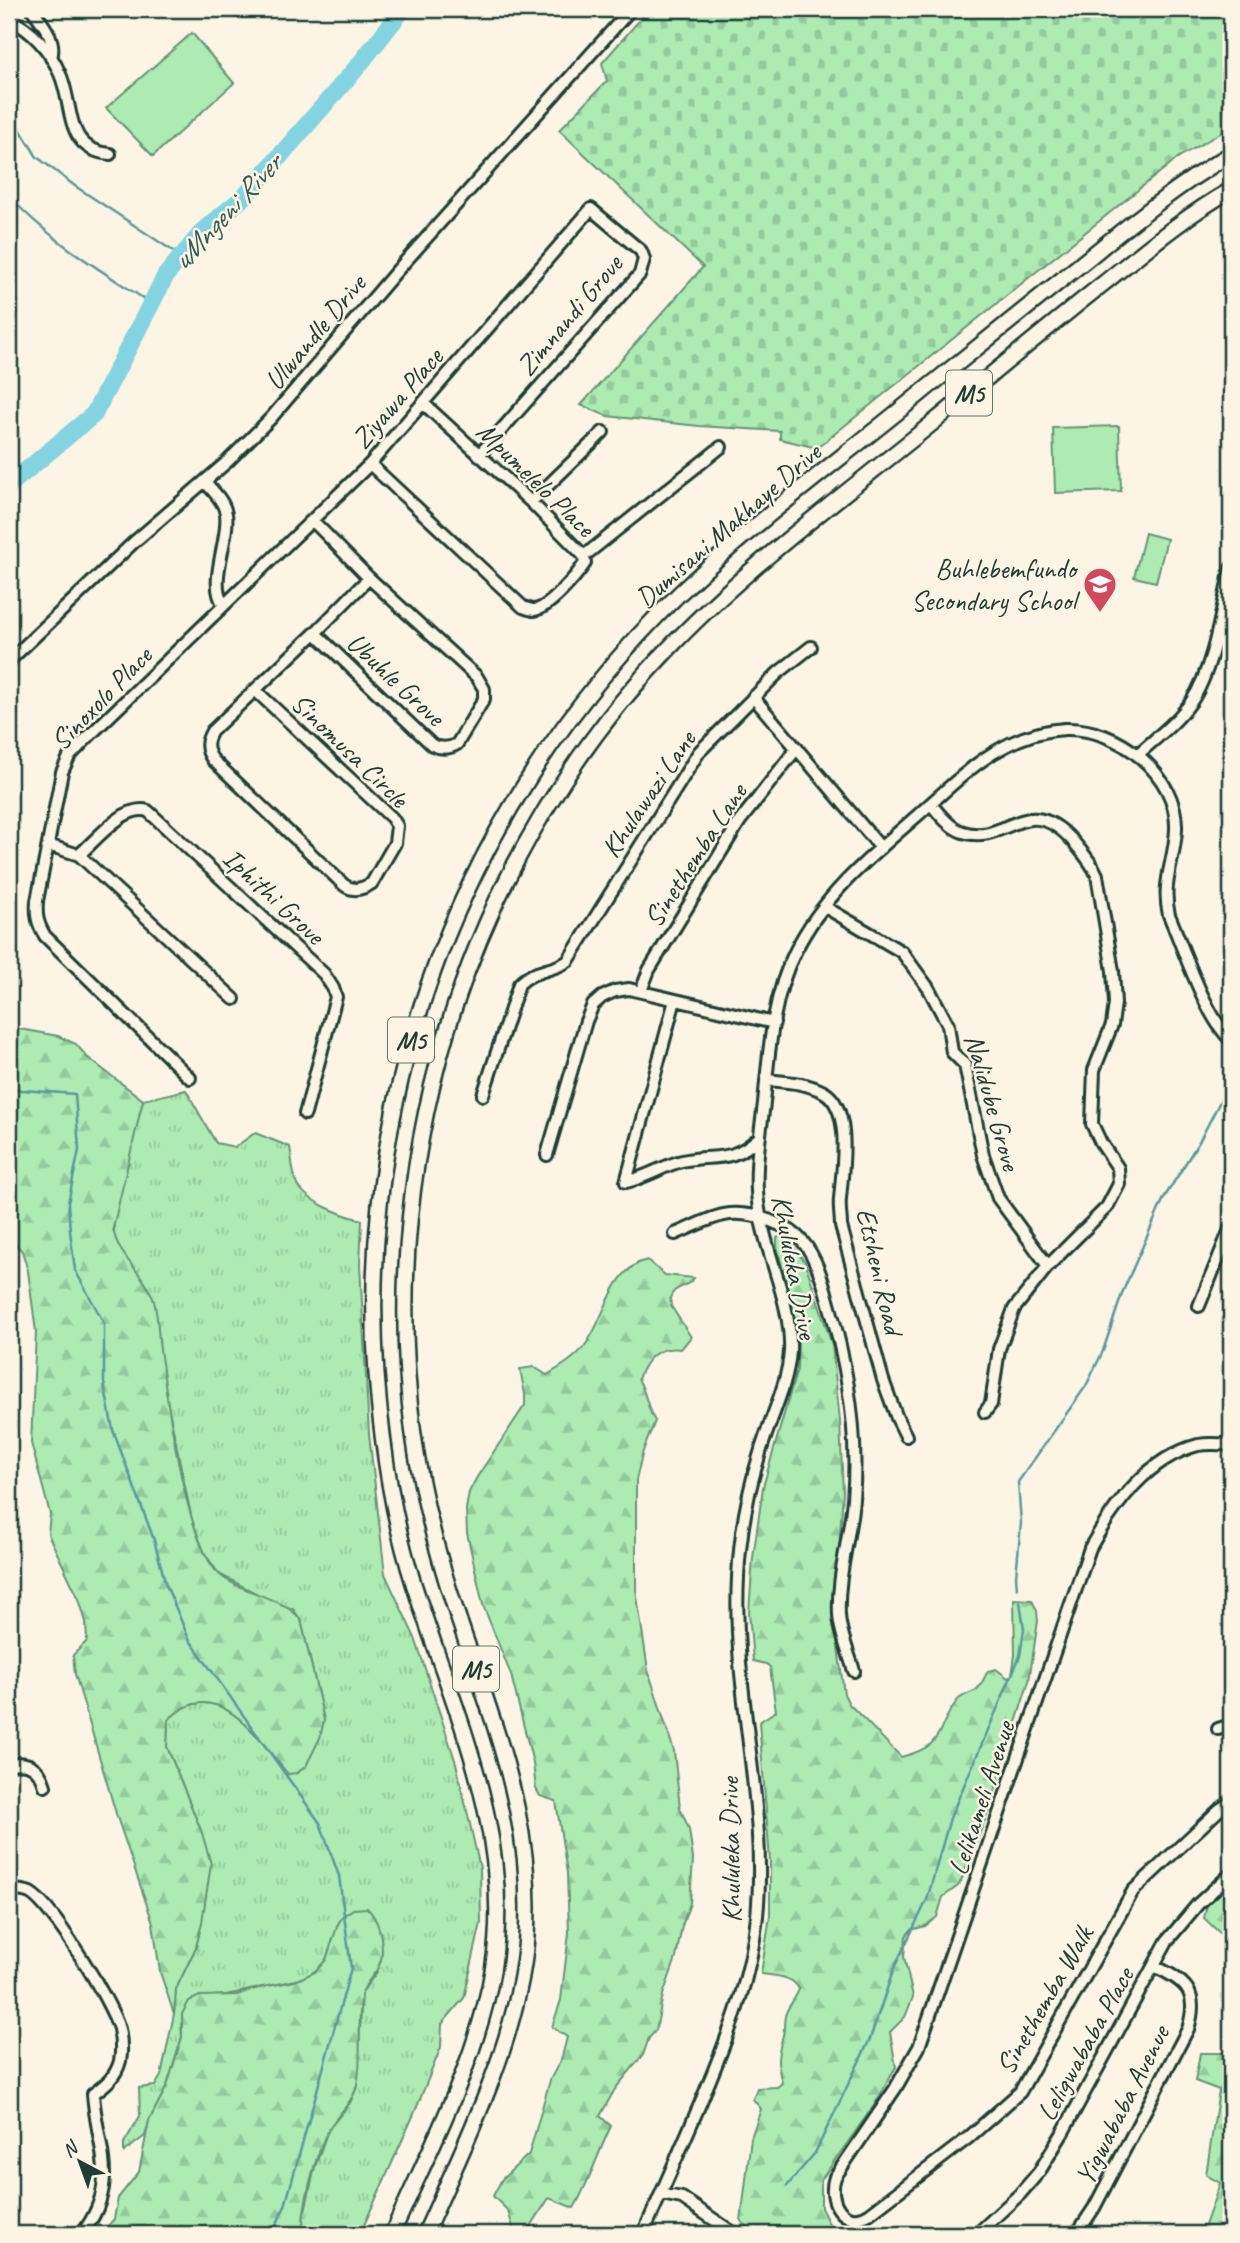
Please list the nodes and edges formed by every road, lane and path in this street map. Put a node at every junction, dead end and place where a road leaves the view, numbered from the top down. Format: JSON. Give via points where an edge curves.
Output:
{"nodes":[{"id":1,"x":32,"y":9,"type":"edge"},
{"id":2,"x":631,"y":9,"type":"edge"},
{"id":3,"x":9,"y":19,"type":"edge"},
{"id":4,"x":51,"y":58,"type":"junction"},
{"id":5,"x":110,"y":154,"type":"dead end"},
{"id":6,"x":1231,"y":154,"type":"edge"},
{"id":7,"x":1231,"y":190,"type":"edge"},
{"id":8,"x":591,"y":209,"type":"joint"},
{"id":9,"x":422,"y":403,"type":"junction"},
{"id":10,"x":603,"y":432,"type":"dead end"},
{"id":11,"x":721,"y":447,"type":"dead end"},
{"id":12,"x":479,"y":455,"type":"junction"},
{"id":13,"x":370,"y":464,"type":"junction"},
{"id":14,"x":205,"y":482,"type":"junction"},
{"id":15,"x":531,"y":502,"type":"junction"},
{"id":16,"x":313,"y":521,"type":"junction"},
{"id":17,"x":584,"y":556,"type":"junction"},
{"id":18,"x":1231,"y":568,"type":"edge"},
{"id":19,"x":369,"y":578,"type":"junction"},
{"id":20,"x":224,"y":605,"type":"junction"},
{"id":21,"x":315,"y":633,"type":"junction"},
{"id":22,"x":811,"y":647,"type":"dead end"},
{"id":23,"x":9,"y":661,"type":"edge"},
{"id":24,"x":255,"y":690,"type":"junction"},
{"id":25,"x":753,"y":697,"type":"junction"},
{"id":26,"x":797,"y":748,"type":"junction"},
{"id":27,"x":1137,"y":755,"type":"junction"},
{"id":28,"x":931,"y":804,"type":"junction"},
{"id":29,"x":48,"y":845,"type":"junction"},
{"id":30,"x":881,"y":848,"type":"junction"},
{"id":31,"x":79,"y":855,"type":"junction"},
{"id":32,"x":825,"y":907,"type":"junction"},
{"id":33,"x":641,"y":991,"type":"junction"},
{"id":34,"x":234,"y":999,"type":"dead end"},
{"id":35,"x":675,"y":1000,"type":"junction"},
{"id":36,"x":774,"y":1023,"type":"junction"},
{"id":37,"x":1231,"y":1040,"type":"edge"},
{"id":38,"x":190,"y":1078,"type":"dead end"},
{"id":39,"x":766,"y":1080,"type":"junction"},
{"id":40,"x":483,"y":1095,"type":"dead end"},
{"id":41,"x":306,"y":1114,"type":"dead end"},
{"id":42,"x":760,"y":1137,"type":"junction"},
{"id":43,"x":547,"y":1155,"type":"dead end"},
{"id":44,"x":761,"y":1219,"type":"junction"},
{"id":45,"x":1231,"y":1227,"type":"edge"},
{"id":46,"x":675,"y":1234,"type":"dead end"},
{"id":47,"x":1048,"y":1266,"type":"junction"},
{"id":48,"x":1199,"y":1306,"type":"dead end"},
{"id":49,"x":985,"y":1412,"type":"dead end"},
{"id":50,"x":906,"y":1436,"type":"dead end"},
{"id":51,"x":1231,"y":1445,"type":"edge"},
{"id":52,"x":854,"y":1671,"type":"dead end"},
{"id":53,"x":1231,"y":1725,"type":"edge"},
{"id":54,"x":1218,"y":1729,"type":"dead end"},
{"id":55,"x":9,"y":1764,"type":"edge"},
{"id":56,"x":45,"y":1786,"type":"dead end"},
{"id":57,"x":1229,"y":1807,"type":"edge"},
{"id":58,"x":1231,"y":1874,"type":"edge"},
{"id":59,"x":9,"y":1890,"type":"edge"},
{"id":60,"x":1154,"y":1966,"type":"junction"},
{"id":61,"x":661,"y":2194,"type":"junction"},
{"id":62,"x":848,"y":2216,"type":"joint"},
{"id":63,"x":82,"y":2234,"type":"edge"},
{"id":64,"x":392,"y":2234,"type":"edge"},
{"id":65,"x":425,"y":2234,"type":"edge"},
{"id":66,"x":643,"y":2234,"type":"edge"},
{"id":67,"x":735,"y":2234,"type":"edge"},
{"id":68,"x":976,"y":2234,"type":"edge"},
{"id":69,"x":1073,"y":2234,"type":"edge"}],
"edges":[{"from":1,"to":4,"type":"street","via":[[48,31]]},
{"from":2,"to":14,"type":"street","name":"Ulwandle Drive","via":[[301,385]]},
{"from":3,"to":4,"type":"street","via":[[29,30]]},
{"from":4,"to":5,"type":"street","via":[[61,75],[75,132],[89,149]]},
{"from":6,"to":64,"type":"main road","name":"Dumisani Makhaye Drive","number":"M5","via":[[1156,204],[682,592],[604,677],[543,758],[479,863],[443,944],[406,1056],[387,1154],[374,1296],[376,1384],[402,1544],[490,1822],[496,1938],[478,2030]]},
{"from":7,"to":65,"type":"main road","name":"Dumisani Makhaye Drive","number":"M5","via":[[1165,234],[1076,306],[741,579],[674,643],[560,786],[508,875],[467,969],[442,1047],[421,1144],[406,1254],[405,1337],[423,1494],[440,1562],[503,1748],[520,1813],[527,1861],[527,1932],[521,1981],[503,2053]]},
{"from":8,"to":9,"type":"street","name":"Ziyawa Place"},
{"from":8,"to":12,"type":"street","name":"Zimnandi Grove","via":[[641,251],[640,274]]},
{"from":9,"to":12,"type":"street","name":"Mpumelelo Place"},
{"from":9,"to":13,"type":"street","name":"Ziyawa Place"},
{"from":10,"to":15,"type":"street"},
{"from":11,"to":17,"type":"street"},
{"from":12,"to":15,"type":"street","name":"Mpumelelo Place"},
{"from":13,"to":16,"type":"street","name":"Ziyawa Place"},
{"from":13,"to":17,"type":"street","name":"Mpumelelo Place","via":[[523,607],[541,608],[552,600],[578,574]]},
{"from":14,"to":20,"type":"street","via":[[226,513],[218,583]]},
{"from":14,"to":23,"type":"street","name":"Ulwandle Drive"},
{"from":15,"to":17,"type":"street","name":"Mpumelelo Place"},
{"from":16,"to":19,"type":"street"},
{"from":16,"to":20,"type":"street","name":"Ziyawa Place"},
{"from":18,"to":27,"type":"street","via":[[1201,685],[1179,716]]},
{"from":19,"to":21,"type":"street"},
{"from":19,"to":21,"type":"street","name":"Ubuhle Grove","via":[[477,677],[484,689],[483,703],[457,744],[432,745]]},
{"from":20,"to":29,"type":"street","name":"Sinoxolo Place","via":[[69,757],[58,787]]},
{"from":21,"to":24,"type":"street"},
{"from":22,"to":25,"type":"street","name":"Khulawazi Lane"},
{"from":24,"to":24,"type":"street","name":"Sinomusa Circle","via":[[397,826],[395,843],[372,883],[359,889],[344,885],[213,760],[207,749],[208,737]]},
{"from":25,"to":26,"type":"street"},
{"from":25,"to":40,"type":"street","name":"Khulawazi Lane","via":[[691,762],[573,954],[560,966],[533,973],[519,984]]},
{"from":26,"to":30,"type":"street"},
{"from":26,"to":33,"type":"street","name":"Sinethemba Lane","via":[[740,821],[649,970]]},
{"from":27,"to":28,"type":"street","name":"Khululeka Drive","via":[[1084,730],[1034,735],[987,755]]},
{"from":27,"to":37,"type":"street","name":"Khululeka Drive","via":[[1165,787],[1176,815],[1165,889],[1170,915],[1209,1009]]},
{"from":28,"to":30,"type":"street","name":"Khululeka Drive"},
{"from":28,"to":47,"type":"street","via":[[963,832],[982,833],[1035,818],[1049,821],[1066,834],[1097,875],[1115,1003],[1112,1025],[1094,1070],[1092,1124],[1118,1168],[1119,1184],[1107,1207]]},
{"from":29,"to":31,"type":"street"},
{"from":29,"to":38,"type":"street","name":"Sinoxolo Place","via":[[36,916],[45,936]]},
{"from":30,"to":32,"type":"street","name":"Khululeka Drive"},
{"from":31,"to":34,"type":"street"},
{"from":31,"to":41,"type":"street","name":"Iphithi Grove","via":[[123,815],[148,811],[324,974],[336,997]]},
{"from":32,"to":36,"type":"street","name":"Khululeka Drive","via":[[794,952]]},
{"from":32,"to":47,"type":"street","name":"Nalidube Grove","via":[[902,952],[929,989],[948,1025],[952,1052],[965,1065],[998,1198]]},
{"from":33,"to":35,"type":"street"},
{"from":33,"to":43,"type":"street","via":[[615,991],[593,1005]]},
{"from":35,"to":36,"type":"street"},
{"from":35,"to":42,"type":"street","via":[[626,1182],[682,1161],[734,1155]]},
{"from":36,"to":39,"type":"street","name":"Khululeka Drive"},
{"from":39,"to":42,"type":"street","name":"Khululeka Drive"},
{"from":39,"to":50,"type":"street","name":"Etsheni Road","via":[[802,1083],[825,1093],[839,1112],[844,1167],[841,1226],[883,1380]]},
{"from":42,"to":44,"type":"street","name":"Khululeka Drive","via":[[757,1182]]},
{"from":44,"to":46,"type":"street","via":[[730,1214]]},
{"from":44,"to":52,"type":"street","via":[[793,1233],[813,1258],[844,1361],[855,1457],[839,1611]]},
{"from":44,"to":61,"type":"street","name":"Khululeka Drive","via":[[786,1314],[790,1353],[752,1482],[738,1575],[739,1668],[759,1845],[757,1917],[737,2011]]},
{"from":45,"to":48,"type":"street"},
{"from":47,"to":49,"type":"street","via":[[1021,1298],[1005,1330],[992,1404]]},
{"from":51,"to":62,"type":"street","name":"Lelikameli Avenue","via":[[1200,1445],[1152,1469],[1123,1498],[1090,1548],[919,2047],[831,2188],[836,2206]]},
{"from":53,"to":54,"type":"street"},
{"from":55,"to":56,"type":"street","via":[[28,1763],[37,1769]]},
{"from":57,"to":62,"type":"street","name":"Sinethemba Walk","via":[[1133,1891],[1020,2092],[869,2214]]},
{"from":58,"to":60,"type":"street","name":"Leligwababa Place","via":[[1175,1930]]},
{"from":59,"to":63,"type":"street","via":[[30,1893],[50,1912],[108,2003],[118,2027],[120,2062],[113,2078],[93,2094],[105,2168],[98,2206]]},
{"from":60,"to":68,"type":"street","name":"Leligwababa Place","via":[[1039,2172]]},
{"from":60,"to":69,"type":"street","name":"Yigwababa Avenue","via":[[1179,1978],[1186,1987],[1192,2001],[1188,2029],[1094,2208]]},
{"from":61,"to":66,"type":"street","name":"Khululeka Drive"},
{"from":61,"to":67,"type":"street","via":[[682,2198]]}]}
